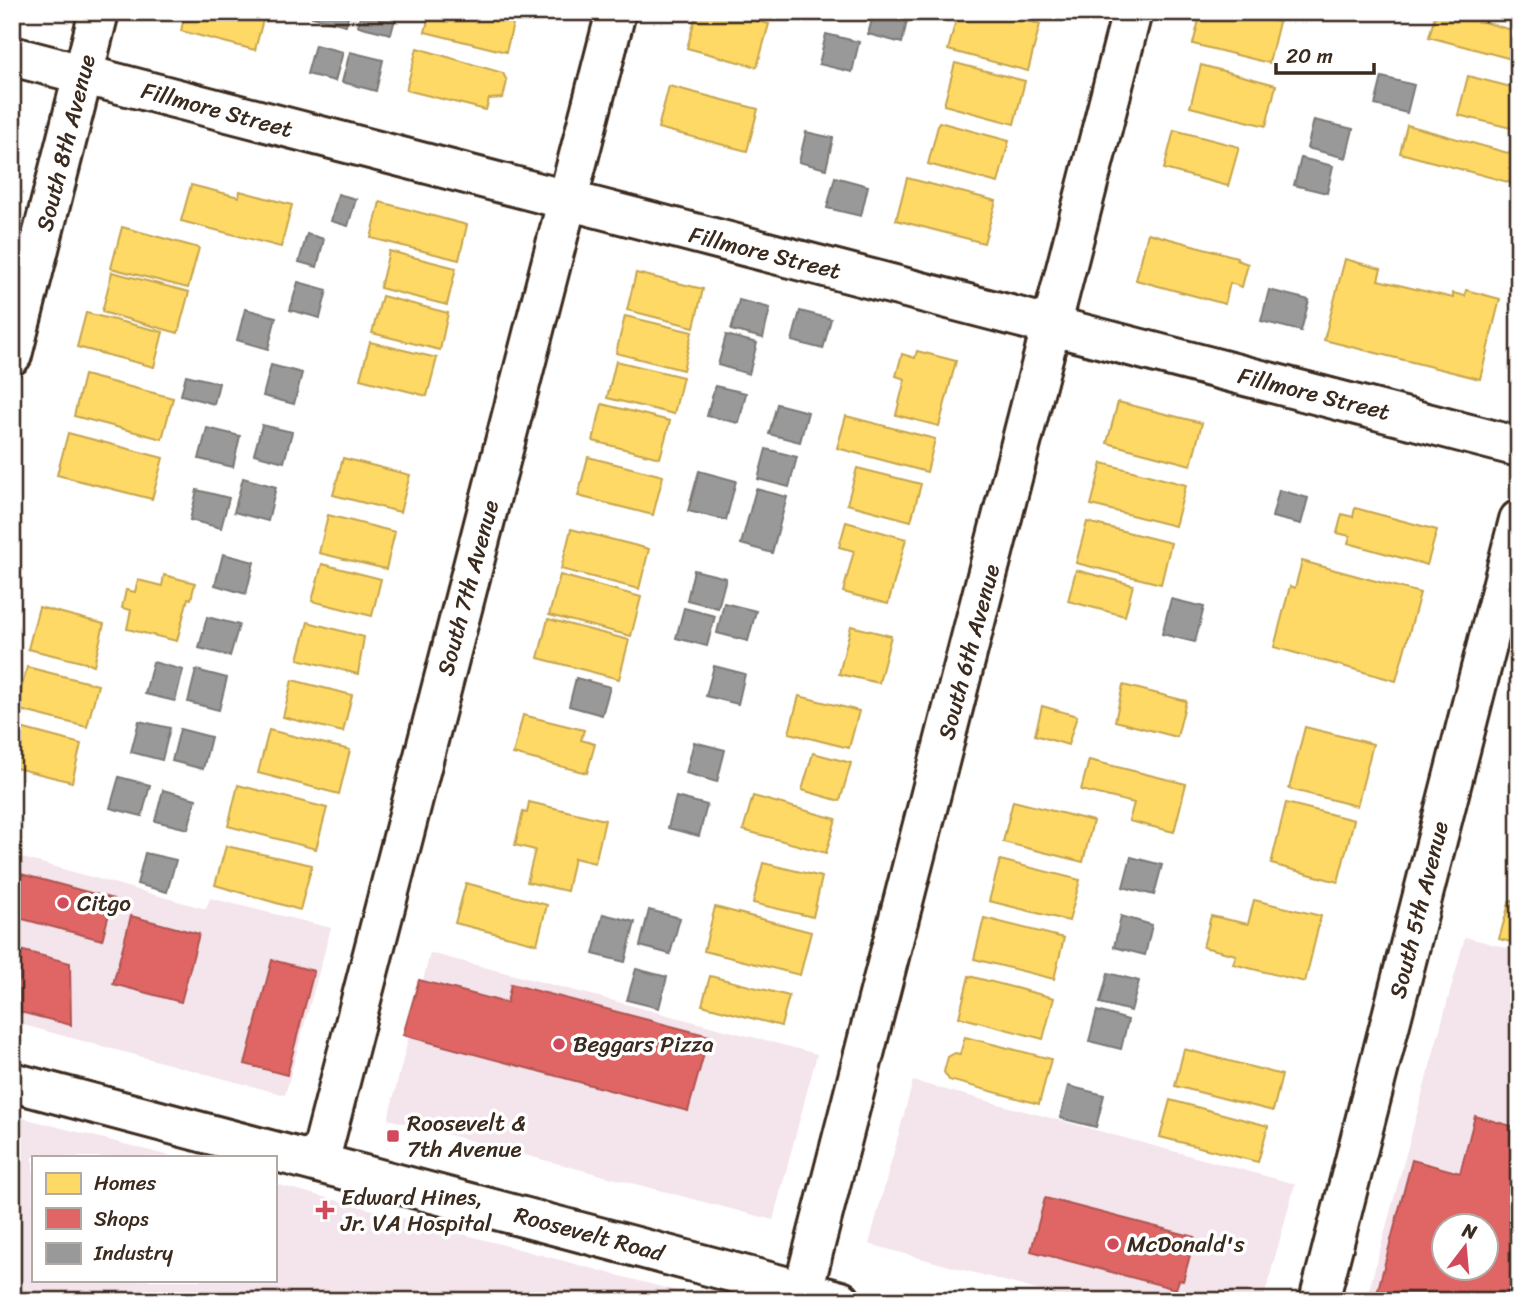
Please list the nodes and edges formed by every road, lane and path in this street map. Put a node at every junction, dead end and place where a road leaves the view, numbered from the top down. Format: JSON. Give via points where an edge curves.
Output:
{"nodes":[{"id":1,"x":99,"y":12,"type":"edge"},
{"id":2,"x":616,"y":12,"type":"edge"},
{"id":3,"x":1132,"y":12,"type":"edge"},
{"id":4,"x":12,"y":56,"type":"edge"},
{"id":5,"x":83,"y":75,"type":"junction"},
{"id":6,"x":569,"y":202,"type":"junction"},
{"id":7,"x":1053,"y":326,"type":"junction"},
{"id":8,"x":12,"y":355,"type":"edge"},
{"id":9,"x":1519,"y":447,"type":"edge"},
{"id":10,"x":1519,"y":520,"type":"edge"},
{"id":11,"x":12,"y":1082,"type":"edge"},
{"id":12,"x":319,"y":1163,"type":"junction"},
{"id":13,"x":803,"y":1291,"type":"junction"},
{"id":14,"x":841,"y":1301,"type":"edge"},
{"id":15,"x":1319,"y":1301,"type":"edge"}],
"edges":[{"from":1,"to":5,"type":"street","name":"South 8th Avenue"},
{"from":2,"to":6,"type":"street","name":"South 7th Avenue"},
{"from":3,"to":7,"type":"street","name":"South 6th Avenue"},
{"from":4,"to":5,"type":"street","name":"Fillmore Street"},
{"from":5,"to":6,"type":"street","name":"Fillmore Street"},
{"from":5,"to":8,"type":"street","name":"South 8th Avenue"},
{"from":6,"to":7,"type":"street","name":"Fillmore Street"},
{"from":6,"to":12,"type":"street","name":"South 7th Avenue"},
{"from":7,"to":9,"type":"street","name":"Fillmore Street"},
{"from":7,"to":13,"type":"street","name":"South 6th Avenue"},
{"from":10,"to":15,"type":"street","name":"South 5th Avenue"},
{"from":11,"to":12,"type":"street","name":"Roosevelt Road"},
{"from":12,"to":13,"type":"street","name":"Roosevelt Road"},
{"from":13,"to":14,"type":"street","name":"Roosevelt Road"}]}
